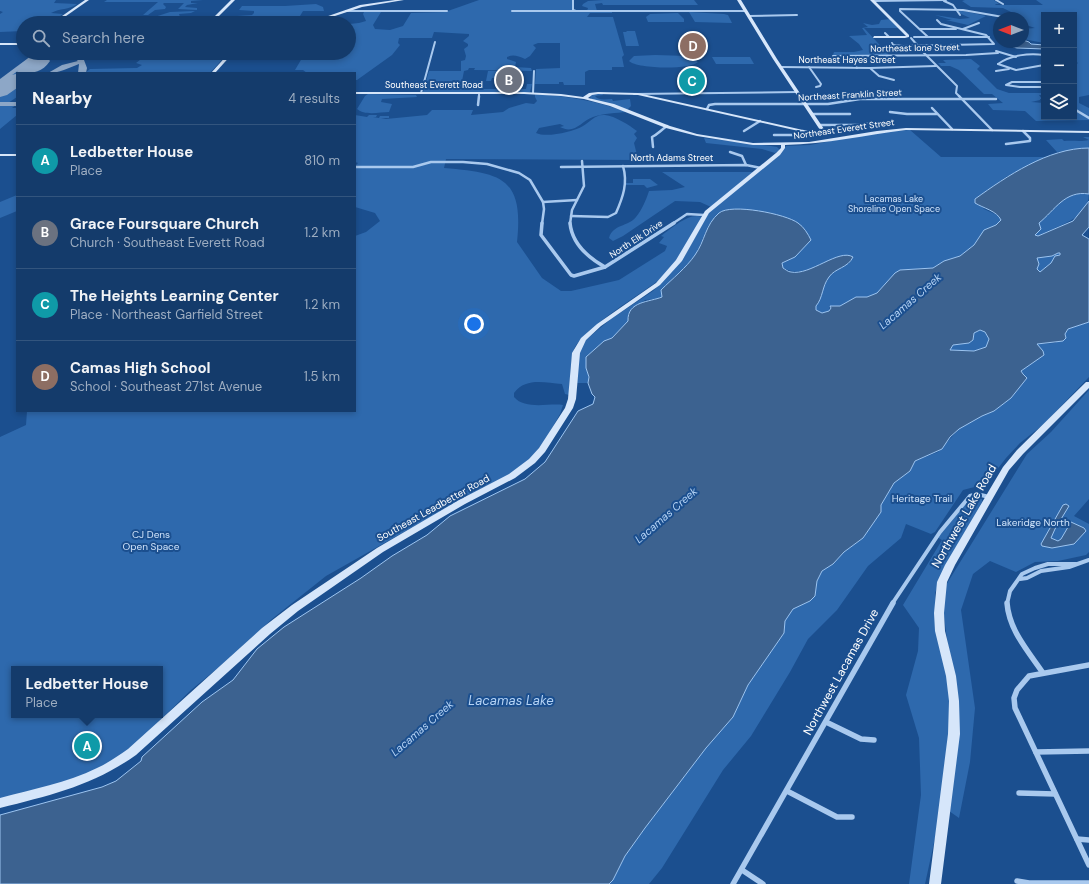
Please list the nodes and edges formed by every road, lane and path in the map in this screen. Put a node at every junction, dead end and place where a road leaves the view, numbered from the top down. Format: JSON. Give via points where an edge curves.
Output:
{"nodes":[{"id":1,"x":87,"y":0,"type":"edge"},
{"id":2,"x":233,"y":0,"type":"edge"},
{"id":3,"x":402,"y":0,"type":"edge"},
{"id":4,"x":573,"y":0,"type":"edge"},
{"id":5,"x":739,"y":0,"type":"edge"},
{"id":6,"x":945,"y":0,"type":"edge"},
{"id":7,"x":996,"y":0,"type":"edge"},
{"id":8,"x":873,"y":1,"type":"edge"},
{"id":9,"x":887,"y":1,"type":"edge"},
{"id":10,"x":912,"y":1,"type":"edge"},
{"id":11,"x":1003,"y":4,"type":"dead end"},
{"id":12,"x":925,"y":9,"type":"junction"},
{"id":13,"x":956,"y":9,"type":"junction"},
{"id":14,"x":346,"y":11,"type":"junction"},
{"id":15,"x":447,"y":11,"type":"dead end"},
{"id":16,"x":512,"y":11,"type":"dead end"},
{"id":17,"x":576,"y":11,"type":"junction"},
{"id":18,"x":746,"y":11,"type":"junction"},
{"id":19,"x":929,"y":13,"type":"dead end"},
{"id":20,"x":993,"y":14,"type":"edge"},
{"id":21,"x":960,"y":15,"type":"dead end"},
{"id":22,"x":64,"y":16,"type":"edge"},
{"id":23,"x":217,"y":16,"type":"edge"},
{"id":24,"x":331,"y":16,"type":"edge"},
{"id":25,"x":749,"y":16,"type":"junction"},
{"id":26,"x":797,"y":16,"type":"dead end"},
{"id":27,"x":937,"y":20,"type":"dead end"},
{"id":28,"x":979,"y":22,"type":"dead end"},
{"id":29,"x":920,"y":29,"type":"junction"},
{"id":30,"x":962,"y":29,"type":"junction"},
{"id":31,"x":885,"y":33,"type":"dead end"},
{"id":32,"x":874,"y":37,"type":"dead end"},
{"id":33,"x":889,"y":37,"type":"junction"},
{"id":34,"x":909,"y":37,"type":"junction"},
{"id":35,"x":928,"y":37,"type":"junction"},
{"id":36,"x":990,"y":37,"type":"junction"},
{"id":37,"x":435,"y":42,"type":"dead end"},
{"id":38,"x":892,"y":43,"type":"dead end"},
{"id":39,"x":0,"y":44,"type":"edge"},
{"id":40,"x":16,"y":44,"type":"edge"},
{"id":41,"x":918,"y":46,"type":"junction"},
{"id":42,"x":994,"y":50,"type":"dead end"},
{"id":43,"x":922,"y":51,"type":"dead end"},
{"id":44,"x":998,"y":53,"type":"junction"},
{"id":45,"x":925,"y":54,"type":"junction"},
{"id":46,"x":1041,"y":54,"type":"edge"},
{"id":47,"x":833,"y":56,"type":"dead end"},
{"id":48,"x":847,"y":56,"type":"junction"},
{"id":49,"x":1016,"y":57,"type":"junction"},
{"id":50,"x":224,"y":60,"type":"edge"},
{"id":51,"x":936,"y":66,"type":"junction"},
{"id":52,"x":1041,"y":66,"type":"edge"},
{"id":53,"x":781,"y":67,"type":"junction"},
{"id":54,"x":809,"y":67,"type":"junction"},
{"id":55,"x":857,"y":68,"type":"junction"},
{"id":56,"x":870,"y":68,"type":"junction"},
{"id":57,"x":1009,"y":69,"type":"junction"},
{"id":58,"x":534,"y":71,"type":"dead end"},
{"id":59,"x":996,"y":71,"type":"dead end"},
{"id":60,"x":213,"y":72,"type":"edge"},
{"id":61,"x":894,"y":80,"type":"dead end"},
{"id":62,"x":1012,"y":82,"type":"junction"},
{"id":63,"x":1041,"y":82,"type":"edge"},
{"id":64,"x":1016,"y":86,"type":"junction"},
{"id":65,"x":816,"y":87,"type":"dead end"},
{"id":66,"x":1041,"y":87,"type":"edge"},
{"id":67,"x":797,"y":92,"type":"junction"},
{"id":68,"x":356,"y":93,"type":"edge"},
{"id":69,"x":421,"y":93,"type":"junction"},
{"id":70,"x":480,"y":93,"type":"junction"},
{"id":71,"x":533,"y":93,"type":"junction"},
{"id":72,"x":634,"y":94,"type":"junction"},
{"id":73,"x":584,"y":98,"type":"junction"},
{"id":74,"x":961,"y":99,"type":"junction"},
{"id":75,"x":996,"y":99,"type":"dead end"},
{"id":76,"x":805,"y":104,"type":"junction"},
{"id":77,"x":478,"y":105,"type":"dead end"},
{"id":78,"x":932,"y":108,"type":"dead end"},
{"id":79,"x":707,"y":109,"type":"junction"},
{"id":80,"x":1077,"y":111,"type":"edge"},
{"id":81,"x":630,"y":112,"type":"joint"},
{"id":82,"x":890,"y":112,"type":"dead end"},
{"id":83,"x":812,"y":114,"type":"junction"},
{"id":84,"x":850,"y":114,"type":"dead end"},
{"id":85,"x":937,"y":114,"type":"junction"},
{"id":86,"x":1089,"y":118,"type":"edge"},
{"id":87,"x":760,"y":121,"type":"junction"},
{"id":88,"x":874,"y":123,"type":"dead end"},
{"id":89,"x":819,"y":125,"type":"junction"},
{"id":90,"x":667,"y":126,"type":"junction"},
{"id":91,"x":952,"y":129,"type":"junction"},
{"id":92,"x":992,"y":130,"type":"junction"},
{"id":93,"x":744,"y":131,"type":"dead end"},
{"id":94,"x":803,"y":131,"type":"junction"},
{"id":95,"x":1023,"y":131,"type":"junction"},
{"id":96,"x":822,"y":132,"type":"junction"},
{"id":97,"x":1089,"y":132,"type":"edge"},
{"id":98,"x":774,"y":135,"type":"dead end"},
{"id":99,"x":829,"y":138,"type":"junction"},
{"id":100,"x":1006,"y":144,"type":"dead end"},
{"id":101,"x":783,"y":145,"type":"junction"},
{"id":102,"x":653,"y":148,"type":"dead end"},
{"id":103,"x":730,"y":152,"type":"dead end"},
{"id":104,"x":0,"y":155,"type":"edge"},
{"id":105,"x":16,"y":155,"type":"edge"},
{"id":106,"x":582,"y":161,"type":"dead end"},
{"id":107,"x":746,"y":165,"type":"junction"},
{"id":108,"x":582,"y":166,"type":"junction"},
{"id":109,"x":623,"y":166,"type":"junction"},
{"id":110,"x":356,"y":167,"type":"edge"},
{"id":111,"x":561,"y":167,"type":"dead end"},
{"id":112,"x":761,"y":168,"type":"junction"},
{"id":113,"x":577,"y":200,"type":"junction"},
{"id":114,"x":543,"y":202,"type":"junction"},
{"id":115,"x":704,"y":215,"type":"junction"},
{"id":116,"x":571,"y":216,"type":"junction"},
{"id":117,"x":605,"y":267,"type":"junction"},
{"id":118,"x":1089,"y":384,"type":"edge"},
{"id":119,"x":989,"y":497,"type":"junction"},
{"id":120,"x":1089,"y":560,"type":"edge"},
{"id":121,"x":1089,"y":665,"type":"edge"},
{"id":122,"x":1043,"y":673,"type":"junction"},
{"id":123,"x":826,"y":722,"type":"junction"},
{"id":124,"x":874,"y":740,"type":"dead end"},
{"id":125,"x":1089,"y":751,"type":"edge"},
{"id":126,"x":1036,"y":752,"type":"junction"},
{"id":127,"x":787,"y":791,"type":"junction"},
{"id":128,"x":1019,"y":793,"type":"dead end"},
{"id":129,"x":1055,"y":794,"type":"junction"},
{"id":130,"x":0,"y":803,"type":"edge"},
{"id":131,"x":852,"y":817,"type":"dead end"},
{"id":132,"x":1077,"y":839,"type":"junction"},
{"id":133,"x":1089,"y":840,"type":"edge"},
{"id":134,"x":1089,"y":865,"type":"edge"},
{"id":135,"x":742,"y":870,"type":"junction"},
{"id":136,"x":1017,"y":881,"type":"dead end"},
{"id":137,"x":1089,"y":883,"type":"edge"},
{"id":138,"x":733,"y":884,"type":"edge"},
{"id":139,"x":763,"y":884,"type":"edge"},
{"id":140,"x":935,"y":884,"type":"edge"}],
"edges":[{"from":1,"to":22,"type":"street"},
{"from":2,"to":23,"type":"street"},
{"from":3,"to":14,"type":"street"},
{"from":4,"to":17,"type":"street","via":[[573,10]]},
{"from":5,"to":18,"type":"street"},
{"from":6,"to":10,"type":"street"},
{"from":6,"to":13,"type":"street"},
{"from":7,"to":11,"type":"street"},
{"from":8,"to":9,"type":"street"},
{"from":8,"to":34,"type":"street"},
{"from":9,"to":10,"type":"street"},
{"from":12,"to":13,"type":"street"},
{"from":12,"to":19,"type":"street"},
{"from":12,"to":29,"type":"street","via":[[900,9]]},
{"from":13,"to":20,"type":"street"},
{"from":13,"to":21,"type":"street"},
{"from":14,"to":15,"type":"street"},
{"from":14,"to":24,"type":"street"},
{"from":16,"to":17,"type":"street"},
{"from":17,"to":18,"type":"street"},
{"from":18,"to":25,"type":"street"},
{"from":25,"to":26,"type":"street"},
{"from":25,"to":53,"type":"street"},
{"from":27,"to":30,"type":"street","via":[[941,24]]},
{"from":28,"to":30,"type":"street"},
{"from":29,"to":30,"type":"street"},
{"from":29,"to":35,"type":"street"},
{"from":30,"to":36,"type":"street"},
{"from":31,"to":33,"type":"street"},
{"from":32,"to":33,"type":"street"},
{"from":33,"to":34,"type":"street"},
{"from":34,"to":35,"type":"street"},
{"from":34,"to":41,"type":"street"},
{"from":35,"to":36,"type":"street"},
{"from":36,"to":41,"type":"street","via":[[994,45]]},
{"from":37,"to":69,"type":"street"},
{"from":38,"to":41,"type":"street","via":[[899,46]]},
{"from":39,"to":40,"type":"street"},
{"from":42,"to":44,"type":"street"},
{"from":43,"to":45,"type":"street"},
{"from":44,"to":45,"type":"street","name":"Northeast Ione Street"},
{"from":44,"to":49,"type":"street"},
{"from":45,"to":48,"type":"street","name":"Northeast Ione Street"},
{"from":45,"to":51,"type":"street"},
{"from":46,"to":49,"type":"street"},
{"from":47,"to":48,"type":"street","name":"Northeast Ione Street"},
{"from":48,"to":55,"type":"street"},
{"from":49,"to":57,"type":"street","via":[[998,64]]},
{"from":50,"to":60,"type":"street"},
{"from":51,"to":56,"type":"street","name":"Northeast Hayes Street"},
{"from":51,"to":74,"type":"street","via":[[957,86],[955,92]]},
{"from":52,"to":57,"type":"street","via":[[1020,71]]},
{"from":53,"to":54,"type":"street","name":"Northeast Hayes Street"},
{"from":53,"to":67,"type":"street"},
{"from":54,"to":55,"type":"street","name":"Northeast Hayes Street"},
{"from":54,"to":65,"type":"street","via":[[821,84]]},
{"from":55,"to":56,"type":"street","name":"Northeast Hayes Street"},
{"from":56,"to":61,"type":"street","via":[[880,76]]},
{"from":57,"to":59,"type":"street"},
{"from":58,"to":71,"type":"street"},
{"from":62,"to":63,"type":"street"},
{"from":62,"to":64,"type":"street"},
{"from":62,"to":64,"type":"street","via":[[1006,85]]},
{"from":64,"to":66,"type":"street"},
{"from":67,"to":72,"type":"street"},
{"from":67,"to":76,"type":"street"},
{"from":68,"to":69,"type":"street","name":"Southeast Everett Road"},
{"from":69,"to":70,"type":"street","name":"Southeast Everett Road"},
{"from":70,"to":71,"type":"street","name":"Southeast Everett Road"},
{"from":70,"to":77,"type":"street"},
{"from":71,"to":73,"type":"street","name":"Southeast Everett Road"},
{"from":72,"to":73,"type":"street","via":[[598,93]]},
{"from":72,"to":79,"type":"street"},
{"from":73,"to":81,"type":"street","name":"Southeast Everett Road"},
{"from":74,"to":75,"type":"street","name":"Northeast Franklin Street"},
{"from":74,"to":76,"type":"street","name":"Northeast Franklin Street","via":[[860,99],[828,104]]},
{"from":74,"to":92,"type":"street"},
{"from":76,"to":79,"type":"street","name":"Northeast Franklin Street","via":[[711,104]]},
{"from":76,"to":83,"type":"street"},
{"from":78,"to":85,"type":"street"},
{"from":79,"to":87,"type":"street"},
{"from":80,"to":86,"type":"street"},
{"from":81,"to":90,"type":"street","name":"Northeast Everett Street"},
{"from":82,"to":85,"type":"street"},
{"from":83,"to":84,"type":"street"},
{"from":83,"to":89,"type":"street"},
{"from":85,"to":91,"type":"street"},
{"from":87,"to":93,"type":"street"},
{"from":87,"to":94,"type":"street"},
{"from":88,"to":89,"type":"street"},
{"from":89,"to":96,"type":"street"},
{"from":90,"to":101,"type":"street","name":"Northeast Everett Street","via":[[714,139]]},
{"from":90,"to":102,"type":"street","via":[[652,137]]},
{"from":91,"to":92,"type":"street","name":"Northeast Everett Street"},
{"from":91,"to":99,"type":"street","name":"Northeast Everett Street","via":[[891,130]]},
{"from":92,"to":95,"type":"street","name":"Northeast Everett Street"},
{"from":94,"to":96,"type":"street"},
{"from":94,"to":98,"type":"street","via":[[794,135]]},
{"from":95,"to":97,"type":"street","name":"Northeast Everett Street"},
{"from":95,"to":100,"type":"street","via":[[1030,141]]},
{"from":96,"to":99,"type":"street"},
{"from":99,"to":101,"type":"street","name":"Northeast Everett Street"},
{"from":101,"to":112,"type":"street","name":"Southeast Leadbetter Road","via":[[781,152]]},
{"from":103,"to":107,"type":"street","via":[[742,156]]},
{"from":104,"to":105,"type":"street"},
{"from":106,"to":108,"type":"street"},
{"from":107,"to":109,"type":"street","name":"North Adams Street"},
{"from":107,"to":112,"type":"street","name":"North Adams Street"},
{"from":108,"to":109,"type":"street","name":"North Adams Street"},
{"from":108,"to":111,"type":"street","name":"North Adams Street"},
{"from":108,"to":113,"type":"street","via":[[584,184]]},
{"from":109,"to":116,"type":"street","via":[[624,193],[616,213],[595,217]]},
{"from":110,"to":114,"type":"street","via":[[413,167],[442,162],[488,164],[519,173],[530,180]]},
{"from":112,"to":115,"type":"street","name":"Southeast Leadbetter Road"},
{"from":113,"to":114,"type":"street"},
{"from":113,"to":116,"type":"street"},
{"from":114,"to":117,"type":"street","name":"North Elk Drive","via":[[541,235],[571,275]]},
{"from":115,"to":117,"type":"street","name":"North Elk Drive","via":[[687,214]]},
{"from":115,"to":130,"type":"street","name":"Southeast Leadbetter Road","via":[[669,274],[594,330],[580,344],[576,353],[569,408],[542,450],[526,466],[380,550],[295,608],[113,766],[78,782]]},
{"from":116,"to":117,"type":"street","via":[[571,237],[593,260]]},
{"from":118,"to":119,"type":"street","name":"Northwest Lake Road","via":[[1020,452]]},
{"from":119,"to":123,"type":"street","name":"Northwest Lacamas Drive","via":[[976,494],[970,496],[940,532],[892,604]]},
{"from":119,"to":140,"type":"street","name":"Northwest Lake Road","via":[[950,565],[939,596],[940,631],[954,701],[954,734]]},
{"from":120,"to":122,"type":"street","via":[[1020,578],[1009,591],[1009,619],[1016,635]]},
{"from":121,"to":122,"type":"street"},
{"from":122,"to":126,"type":"street","via":[[1029,676],[1022,681],[1014,700],[1015,708]]},
{"from":123,"to":124,"type":"street","via":[[861,739]]},
{"from":123,"to":127,"type":"street","name":"Northwest Lacamas Drive"},
{"from":125,"to":126,"type":"street"},
{"from":126,"to":129,"type":"street"},
{"from":127,"to":131,"type":"street","via":[[837,818]]},
{"from":127,"to":135,"type":"street","name":"Northwest Lacamas Drive"},
{"from":128,"to":129,"type":"street"},
{"from":129,"to":132,"type":"street"},
{"from":132,"to":133,"type":"street"},
{"from":132,"to":134,"type":"street"},
{"from":135,"to":138,"type":"street","name":"Northwest Lacamas Drive"},
{"from":135,"to":139,"type":"street"},
{"from":136,"to":137,"type":"street"}]}
